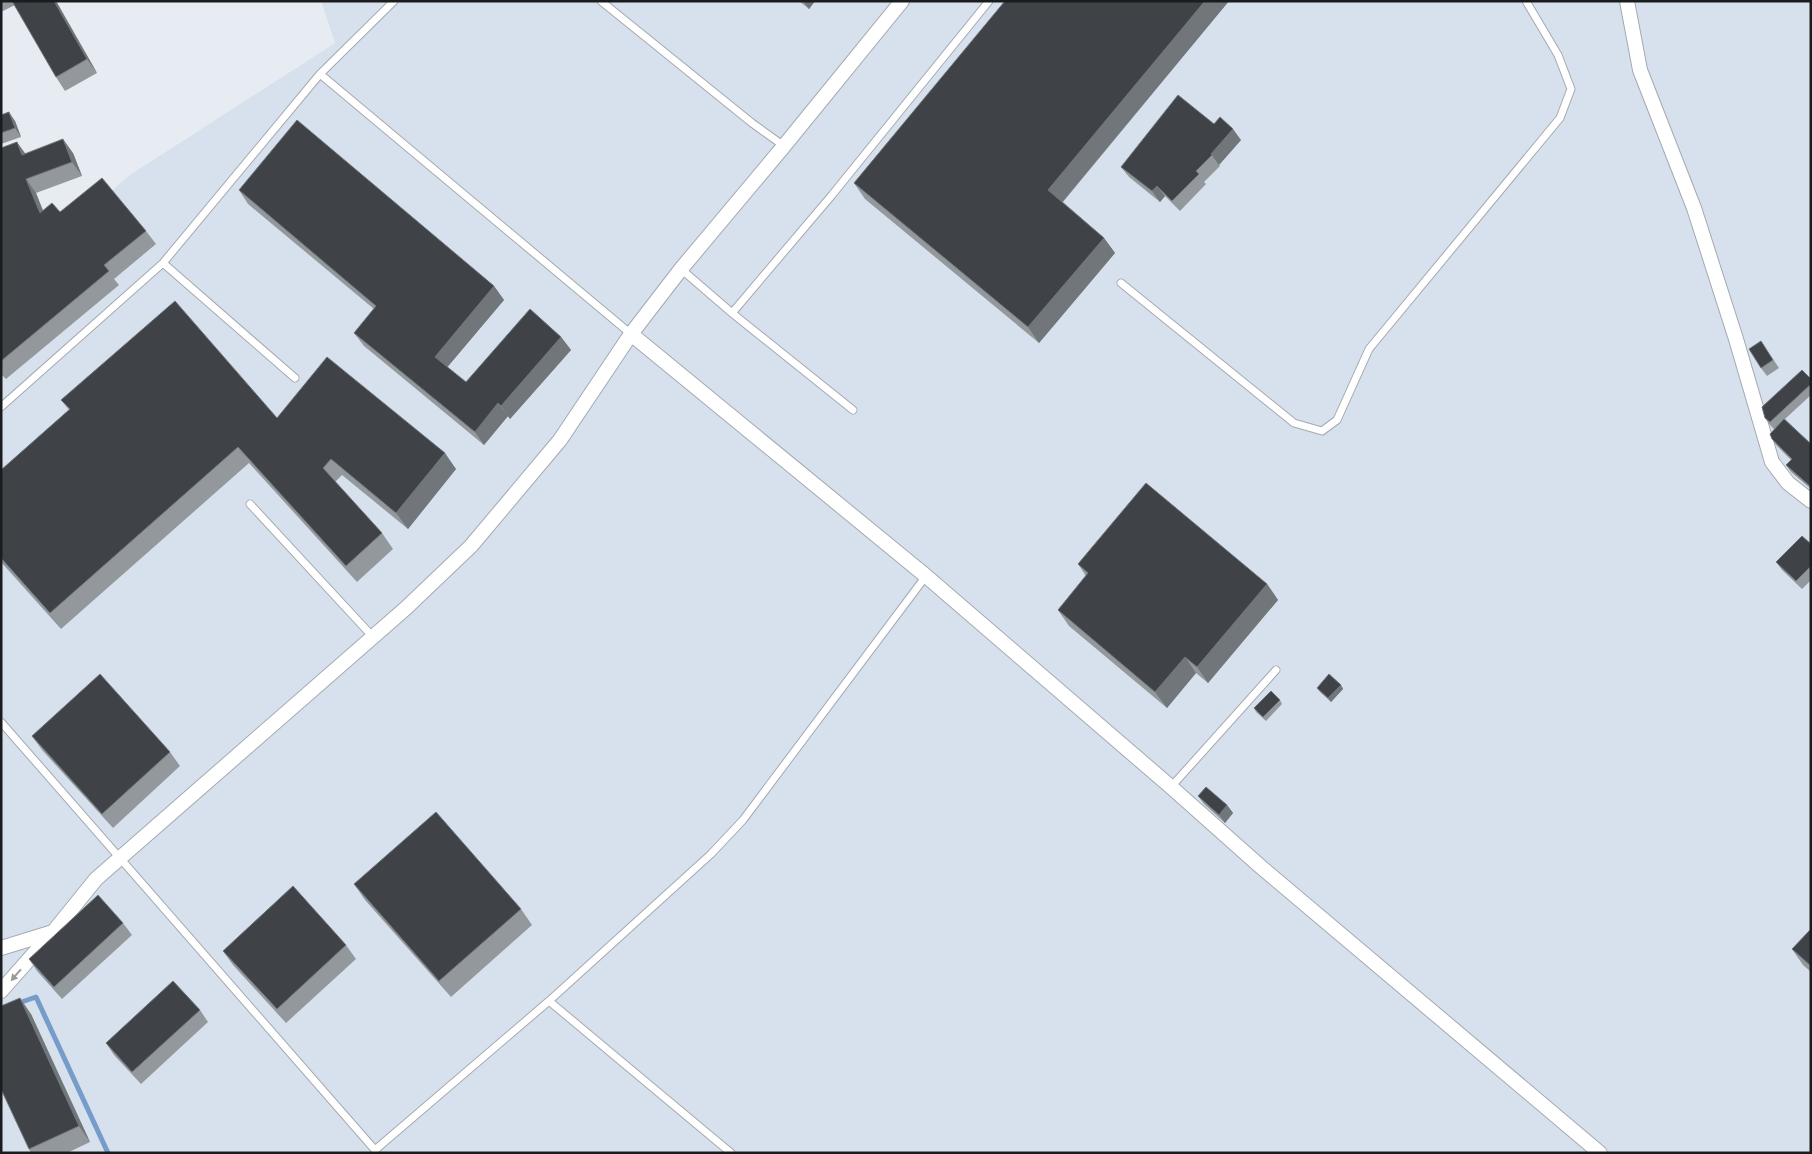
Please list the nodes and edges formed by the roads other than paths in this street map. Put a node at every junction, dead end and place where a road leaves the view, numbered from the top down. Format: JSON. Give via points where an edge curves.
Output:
{"nodes":[{"id":1,"x":394,"y":1,"type":"edge"},
{"id":2,"x":601,"y":1,"type":"edge"},
{"id":3,"x":902,"y":1,"type":"edge"},
{"id":4,"x":989,"y":1,"type":"edge"},
{"id":5,"x":1526,"y":1,"type":"edge"},
{"id":6,"x":1627,"y":1,"type":"edge"},
{"id":7,"x":320,"y":74,"type":"junction"},
{"id":8,"x":784,"y":146,"type":"junction"},
{"id":9,"x":163,"y":262,"type":"junction"},
{"id":10,"x":681,"y":268,"type":"junction"},
{"id":11,"x":1121,"y":283,"type":"dead end"},
{"id":12,"x":732,"y":313,"type":"junction"},
{"id":13,"x":631,"y":334,"type":"junction"},
{"id":14,"x":295,"y":378,"type":"dead end"},
{"id":15,"x":1,"y":407,"type":"edge"},
{"id":16,"x":853,"y":410,"type":"dead end"},
{"id":17,"x":1811,"y":501,"type":"edge"},
{"id":18,"x":250,"y":504,"type":"dead end"},
{"id":19,"x":926,"y":576,"type":"junction"},
{"id":20,"x":373,"y":636,"type":"junction"},
{"id":21,"x":1276,"y":670,"type":"dead end"},
{"id":22,"x":1,"y":722,"type":"edge"},
{"id":23,"x":1171,"y":787,"type":"junction"},
{"id":24,"x":119,"y":859,"type":"junction"},
{"id":25,"x":54,"y":931,"type":"junction"},
{"id":26,"x":1,"y":948,"type":"edge"},
{"id":27,"x":1,"y":991,"type":"edge"},
{"id":28,"x":549,"y":1001,"type":"junction"},
{"id":29,"x":372,"y":1151,"type":"edge"},
{"id":30,"x":730,"y":1153,"type":"edge"},
{"id":31,"x":1600,"y":1153,"type":"edge"}],
"edges":[{"from":1,"to":7,"type":"lane"},
{"from":2,"to":8,"type":"lane","via":[[752,124]]},
{"from":3,"to":8,"type":"street"},
{"from":4,"to":12,"type":"lane"},
{"from":5,"to":11,"type":"lane","via":[[1558,55],[1571,89],[1560,118],[1369,348],[1336,420],[1322,431],[1294,423]]},
{"from":6,"to":17,"type":"street","via":[[1640,70],[1694,208],[1772,462],[1788,483]]},
{"from":7,"to":9,"type":"lane"},
{"from":7,"to":13,"type":"lane"},
{"from":8,"to":10,"type":"street"},
{"from":9,"to":14,"type":"lane"},
{"from":9,"to":15,"type":"lane"},
{"from":10,"to":12,"type":"lane"},
{"from":10,"to":13,"type":"street"},
{"from":12,"to":16,"type":"lane"},
{"from":13,"to":19,"type":"street"},
{"from":13,"to":20,"type":"street","via":[[560,440],[471,546]]},
{"from":18,"to":20,"type":"lane"},
{"from":19,"to":23,"type":"street"},
{"from":19,"to":28,"type":"lane","via":[[743,820],[712,854]]},
{"from":20,"to":24,"type":"street"},
{"from":21,"to":23,"type":"lane"},
{"from":22,"to":24,"type":"lane"},
{"from":23,"to":31,"type":"street"},
{"from":24,"to":25,"type":"street","via":[[96,879]]},
{"from":24,"to":29,"type":"lane"},
{"from":25,"to":26,"type":"street"},
{"from":25,"to":27,"type":"street","one_way":true},
{"from":28,"to":29,"type":"lane"},
{"from":28,"to":30,"type":"lane"}]}
